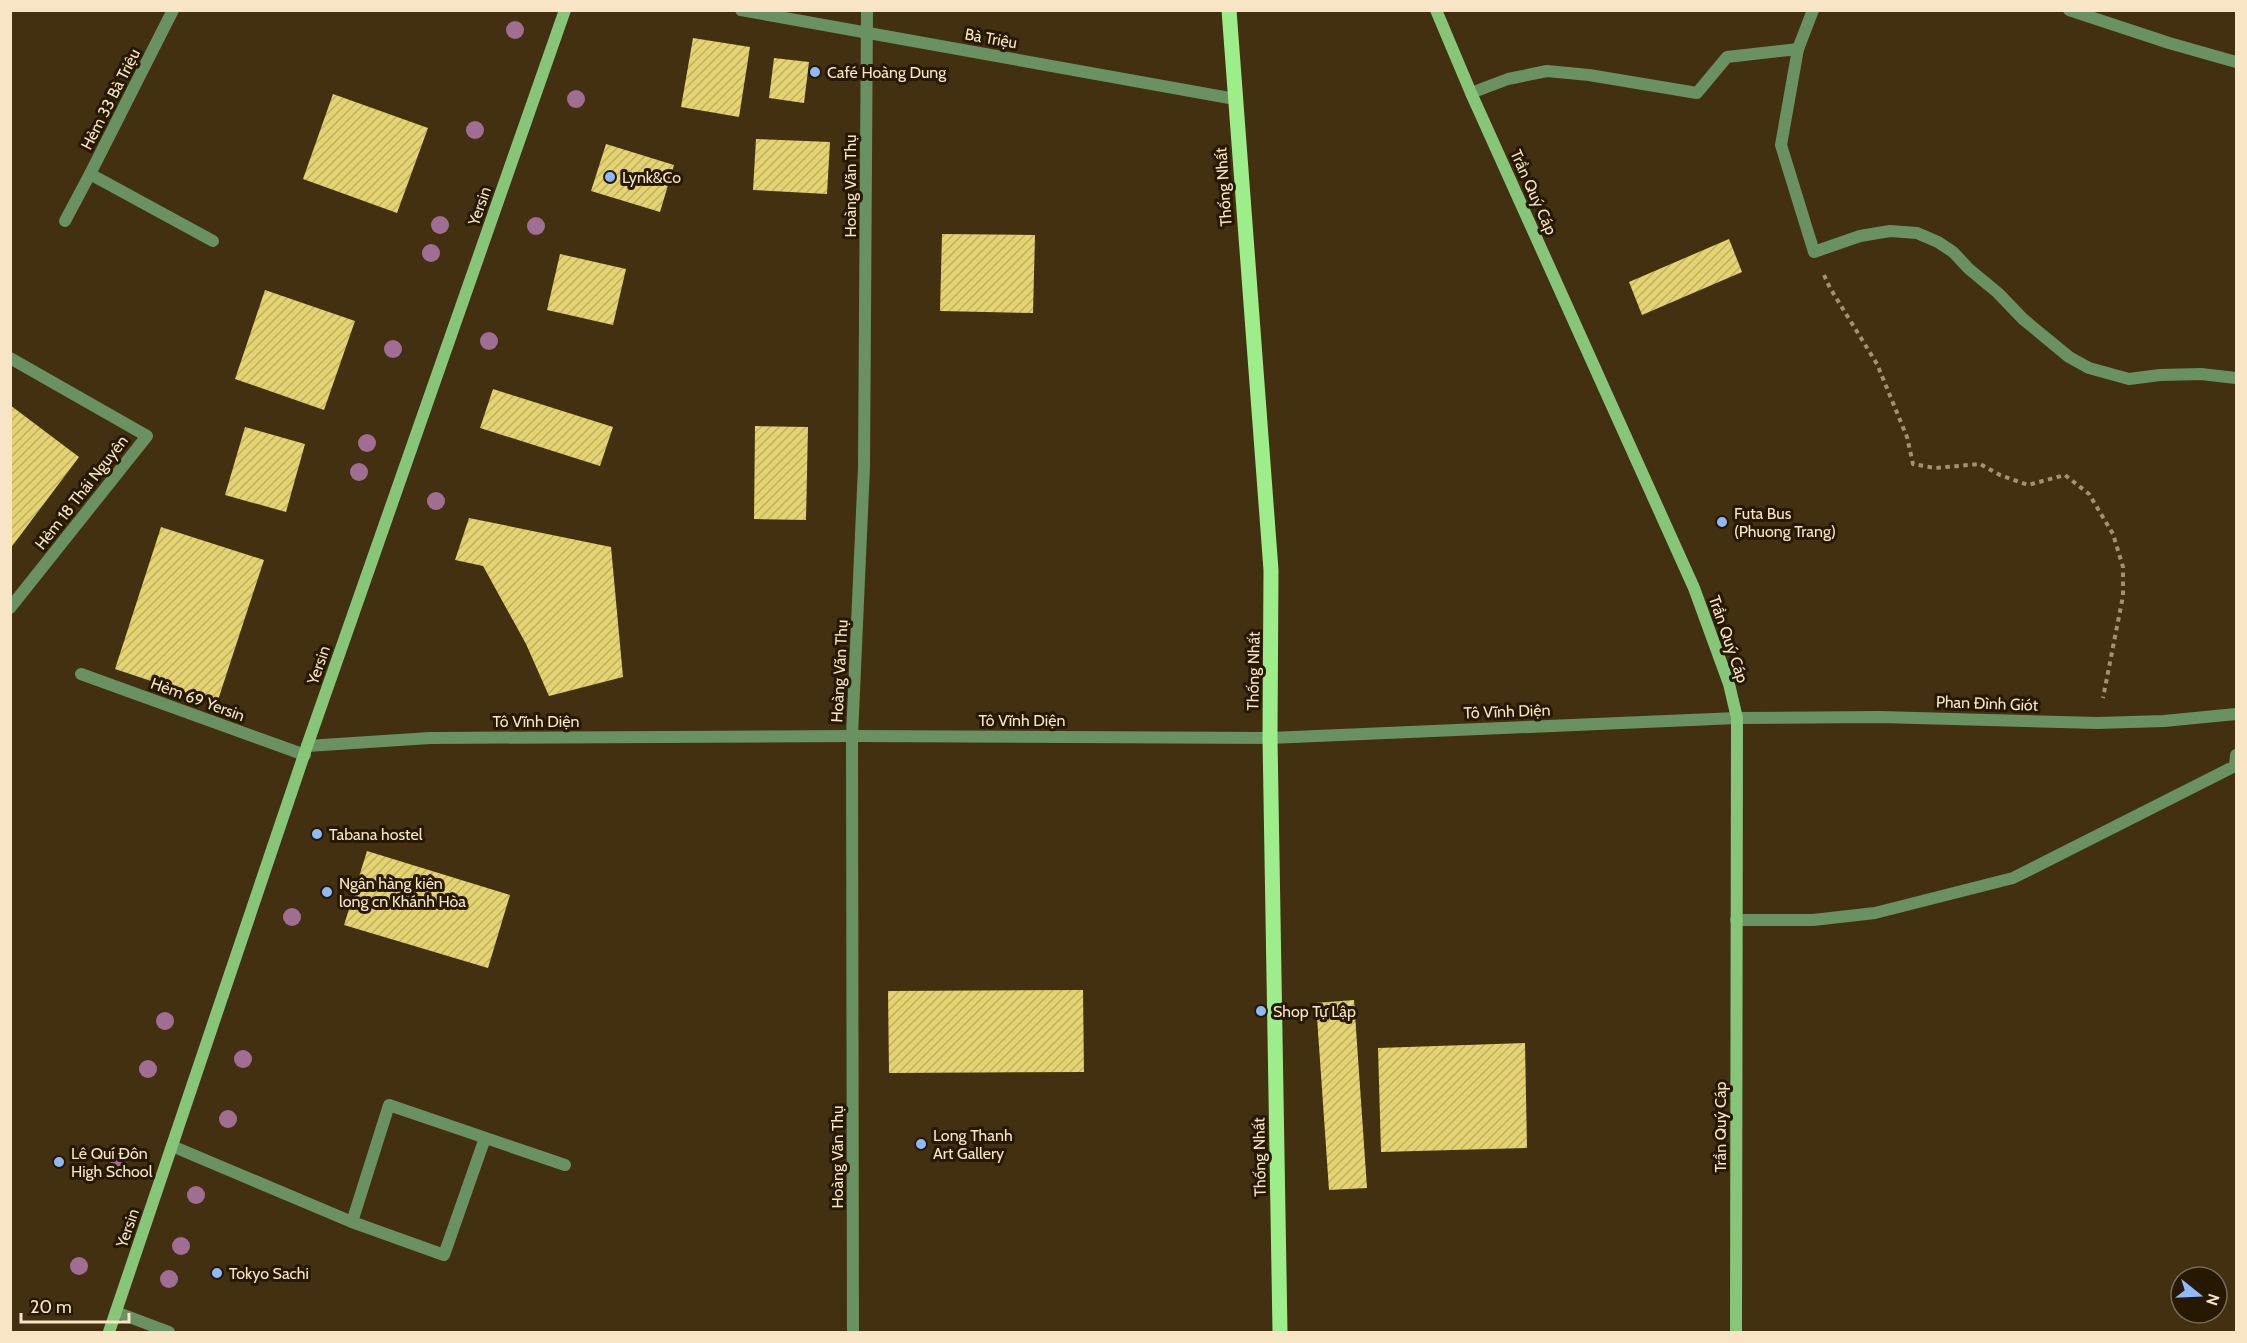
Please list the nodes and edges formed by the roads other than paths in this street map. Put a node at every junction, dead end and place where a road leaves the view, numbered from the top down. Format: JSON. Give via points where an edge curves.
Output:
{"nodes":[{"id":1,"x":173,"y":10,"type":"edge"},
{"id":2,"x":565,"y":10,"type":"edge"},
{"id":3,"x":741,"y":10,"type":"edge"},
{"id":4,"x":867,"y":10,"type":"edge"},
{"id":5,"x":1229,"y":10,"type":"edge"},
{"id":6,"x":1436,"y":10,"type":"edge"},
{"id":7,"x":1813,"y":10,"type":"edge"},
{"id":8,"x":2070,"y":10,"type":"edge"},
{"id":9,"x":867,"y":33,"type":"junction"},
{"id":10,"x":1797,"y":49,"type":"junction"},
{"id":11,"x":2236,"y":62,"type":"edge"},
{"id":12,"x":1471,"y":93,"type":"junction"},
{"id":13,"x":1235,"y":99,"type":"junction"},
{"id":14,"x":90,"y":174,"type":"junction"},
{"id":15,"x":65,"y":221,"type":"dead end"},
{"id":16,"x":213,"y":241,"type":"dead end"},
{"id":17,"x":10,"y":358,"type":"edge"},
{"id":18,"x":2236,"y":378,"type":"edge"},
{"id":19,"x":10,"y":608,"type":"edge"},
{"id":20,"x":81,"y":674,"type":"dead end"},
{"id":21,"x":2236,"y":714,"type":"edge"},
{"id":22,"x":1737,"y":718,"type":"junction"},
{"id":23,"x":852,"y":736,"type":"junction"},
{"id":24,"x":1270,"y":738,"type":"junction"},
{"id":25,"x":306,"y":751,"type":"junction"},
{"id":26,"x":2236,"y":755,"type":"edge"},
{"id":27,"x":1736,"y":920,"type":"junction"},
{"id":28,"x":485,"y":1138,"type":"junction"},
{"id":29,"x":172,"y":1146,"type":"junction"},
{"id":30,"x":565,"y":1165,"type":"dead end"},
{"id":31,"x":352,"y":1222,"type":"junction"},
{"id":32,"x":116,"y":1312,"type":"junction"},
{"id":33,"x":109,"y":1332,"type":"edge"},
{"id":34,"x":169,"y":1332,"type":"edge"},
{"id":35,"x":854,"y":1332,"type":"edge"},
{"id":36,"x":1280,"y":1332,"type":"edge"},
{"id":37,"x":1736,"y":1332,"type":"edge"}],
"edges":[{"from":1,"to":14,"type":"street","name":"Hẻm 33 Bà Triệu"},
{"from":2,"to":25,"type":"street","name":"Yersin"},
{"from":3,"to":9,"type":"street","name":"Bà Triệu"},
{"from":4,"to":9,"type":"street","name":"Hoàng Văn Thụ"},
{"from":5,"to":13,"type":"main road","name":"Thống Nhất"},
{"from":6,"to":12,"type":"street","name":"Trần Quý Cáp"},
{"from":7,"to":10,"type":"street"},
{"from":8,"to":11,"type":"street"},
{"from":9,"to":13,"type":"street","name":"Bà Triệu"},
{"from":9,"to":23,"type":"street","name":"Hoàng Văn Thụ","via":[[864,467]]},
{"from":10,"to":12,"type":"street","via":[[1727,57],[1696,93],[1547,71],[1508,79]]},
{"from":10,"to":18,"type":"street","via":[[1781,145],[1814,252],[1860,236],[1890,231],[1917,233],[1953,252],[2023,319],[2069,357],[2089,368],[2129,379],[2201,374]]},
{"from":12,"to":22,"type":"street","name":"Trần Quý Cáp","via":[[1694,588],[1729,684]]},
{"from":13,"to":24,"type":"main road","name":"Thống Nhất","via":[[1271,570]]},
{"from":14,"to":15,"type":"street"},
{"from":14,"to":16,"type":"street","name":"Hẻm 33 Bà Triệu"},
{"from":17,"to":19,"type":"street","name":"Hẻm 18 Thái Nguyên","via":[[147,436]]},
{"from":20,"to":25,"type":"street","name":"Hẻm 69 Yersin"},
{"from":21,"to":22,"type":"street","name":"Phan Đình Giót","via":[[2097,723]]},
{"from":22,"to":24,"type":"street","name":"Tô Vĩnh Diện"},
{"from":22,"to":27,"type":"street","name":"Trần Quý Cáp"},
{"from":23,"to":24,"type":"street","name":"Tô Vĩnh Diện"},
{"from":23,"to":25,"type":"street","name":"Tô Vĩnh Diện","via":[[430,738]]},
{"from":23,"to":35,"type":"street","name":"Hoàng Văn Thụ"},
{"from":24,"to":36,"type":"main road","name":"Thống Nhất"},
{"from":25,"to":29,"type":"street","name":"Yersin"},
{"from":26,"to":27,"type":"street","via":[[2235,766],[2013,878],[1875,913],[1813,920]]},
{"from":27,"to":37,"type":"street","name":"Trần Quý Cáp"},
{"from":28,"to":30,"type":"street"},
{"from":28,"to":31,"type":"street","via":[[444,1255]]},
{"from":28,"to":31,"type":"street","via":[[388,1106]]},
{"from":29,"to":31,"type":"street"},
{"from":29,"to":32,"type":"street","name":"Yersin"},
{"from":32,"to":33,"type":"street","name":"Yersin"},
{"from":32,"to":34,"type":"street"}]}
